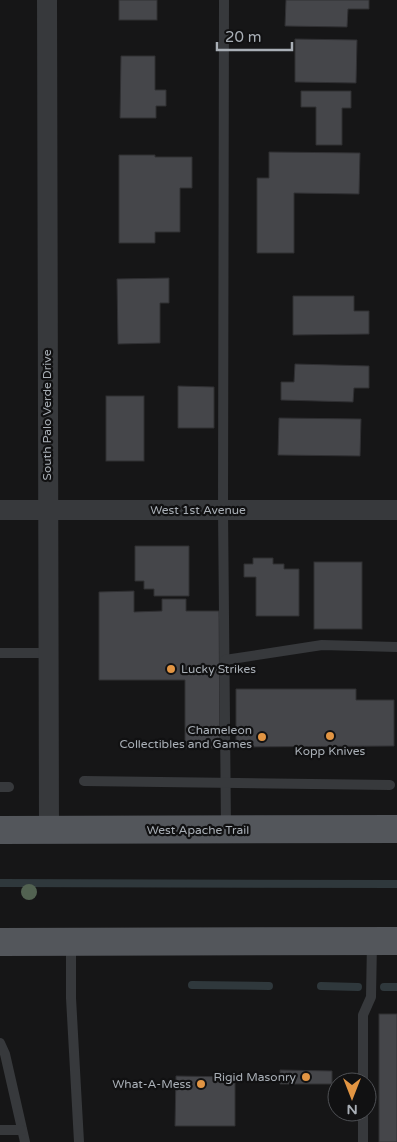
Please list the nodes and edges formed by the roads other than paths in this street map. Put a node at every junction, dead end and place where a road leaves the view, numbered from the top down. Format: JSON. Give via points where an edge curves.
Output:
{"nodes":[{"id":1,"x":47,"y":0,"type":"edge"},
{"id":2,"x":224,"y":0,"type":"edge"},
{"id":3,"x":0,"y":510,"type":"edge"},
{"id":4,"x":47,"y":510,"type":"junction"},
{"id":5,"x":224,"y":510,"type":"junction"},
{"id":6,"x":397,"y":510,"type":"edge"},
{"id":7,"x":397,"y":647,"type":"edge"},
{"id":8,"x":0,"y":653,"type":"edge"},
{"id":9,"x":48,"y":653,"type":"junction"},
{"id":10,"x":225,"y":660,"type":"junction"},
{"id":11,"x":84,"y":781,"type":"dead end"},
{"id":12,"x":226,"y":783,"type":"junction"},
{"id":13,"x":390,"y":785,"type":"dead end"},
{"id":14,"x":397,"y":829,"type":"edge"},
{"id":15,"x":0,"y":830,"type":"edge"},
{"id":16,"x":226,"y":830,"type":"junction"},
{"id":17,"x":48,"y":831,"type":"junction"},
{"id":18,"x":384,"y":941,"type":"edge"},
{"id":19,"x":0,"y":942,"type":"edge"},
{"id":20,"x":71,"y":942,"type":"junction"},
{"id":21,"x":0,"y":1042,"type":"edge"},
{"id":22,"x":363,"y":1072,"type":"edge"},
{"id":23,"x":363,"y":1122,"type":"edge"},
{"id":24,"x":0,"y":1130,"type":"edge"},
{"id":25,"x":22,"y":1130,"type":"junction"},
{"id":26,"x":25,"y":1142,"type":"edge"},
{"id":27,"x":79,"y":1142,"type":"edge"},
{"id":28,"x":363,"y":1142,"type":"edge"}],
"edges":[{"from":1,"to":4,"type":"street","name":"South Palo Verde Drive"},
{"from":2,"to":5,"type":"lane"},
{"from":3,"to":4,"type":"street","name":"West 1st Avenue"},
{"from":4,"to":5,"type":"street","name":"West 1st Avenue"},
{"from":4,"to":9,"type":"street","name":"South Palo Verde Drive"},
{"from":5,"to":6,"type":"street","name":"West 1st Avenue"},
{"from":5,"to":10,"type":"lane"},
{"from":7,"to":10,"type":"lane","via":[[322,645]]},
{"from":8,"to":9,"type":"lane"},
{"from":9,"to":17,"type":"street","name":"South Palo Verde Drive"},
{"from":10,"to":12,"type":"lane"},
{"from":11,"to":12,"type":"lane"},
{"from":12,"to":13,"type":"lane"},
{"from":12,"to":16,"type":"lane"},
{"from":14,"to":16,"type":"main road","name":"West Apache Trail"},
{"from":15,"to":17,"type":"main road","name":"West Apache Trail"},
{"from":16,"to":17,"type":"main road","name":"West Apache Trail"},
{"from":18,"to":20,"type":"main road"},
{"from":18,"to":22,"type":"lane","via":[[371,997],[363,1015]]},
{"from":19,"to":20,"type":"main road"},
{"from":20,"to":27,"type":"lane"},
{"from":21,"to":25,"type":"lane"},
{"from":23,"to":28,"type":"lane"},
{"from":24,"to":25,"type":"lane"},
{"from":25,"to":26,"type":"lane"}]}
